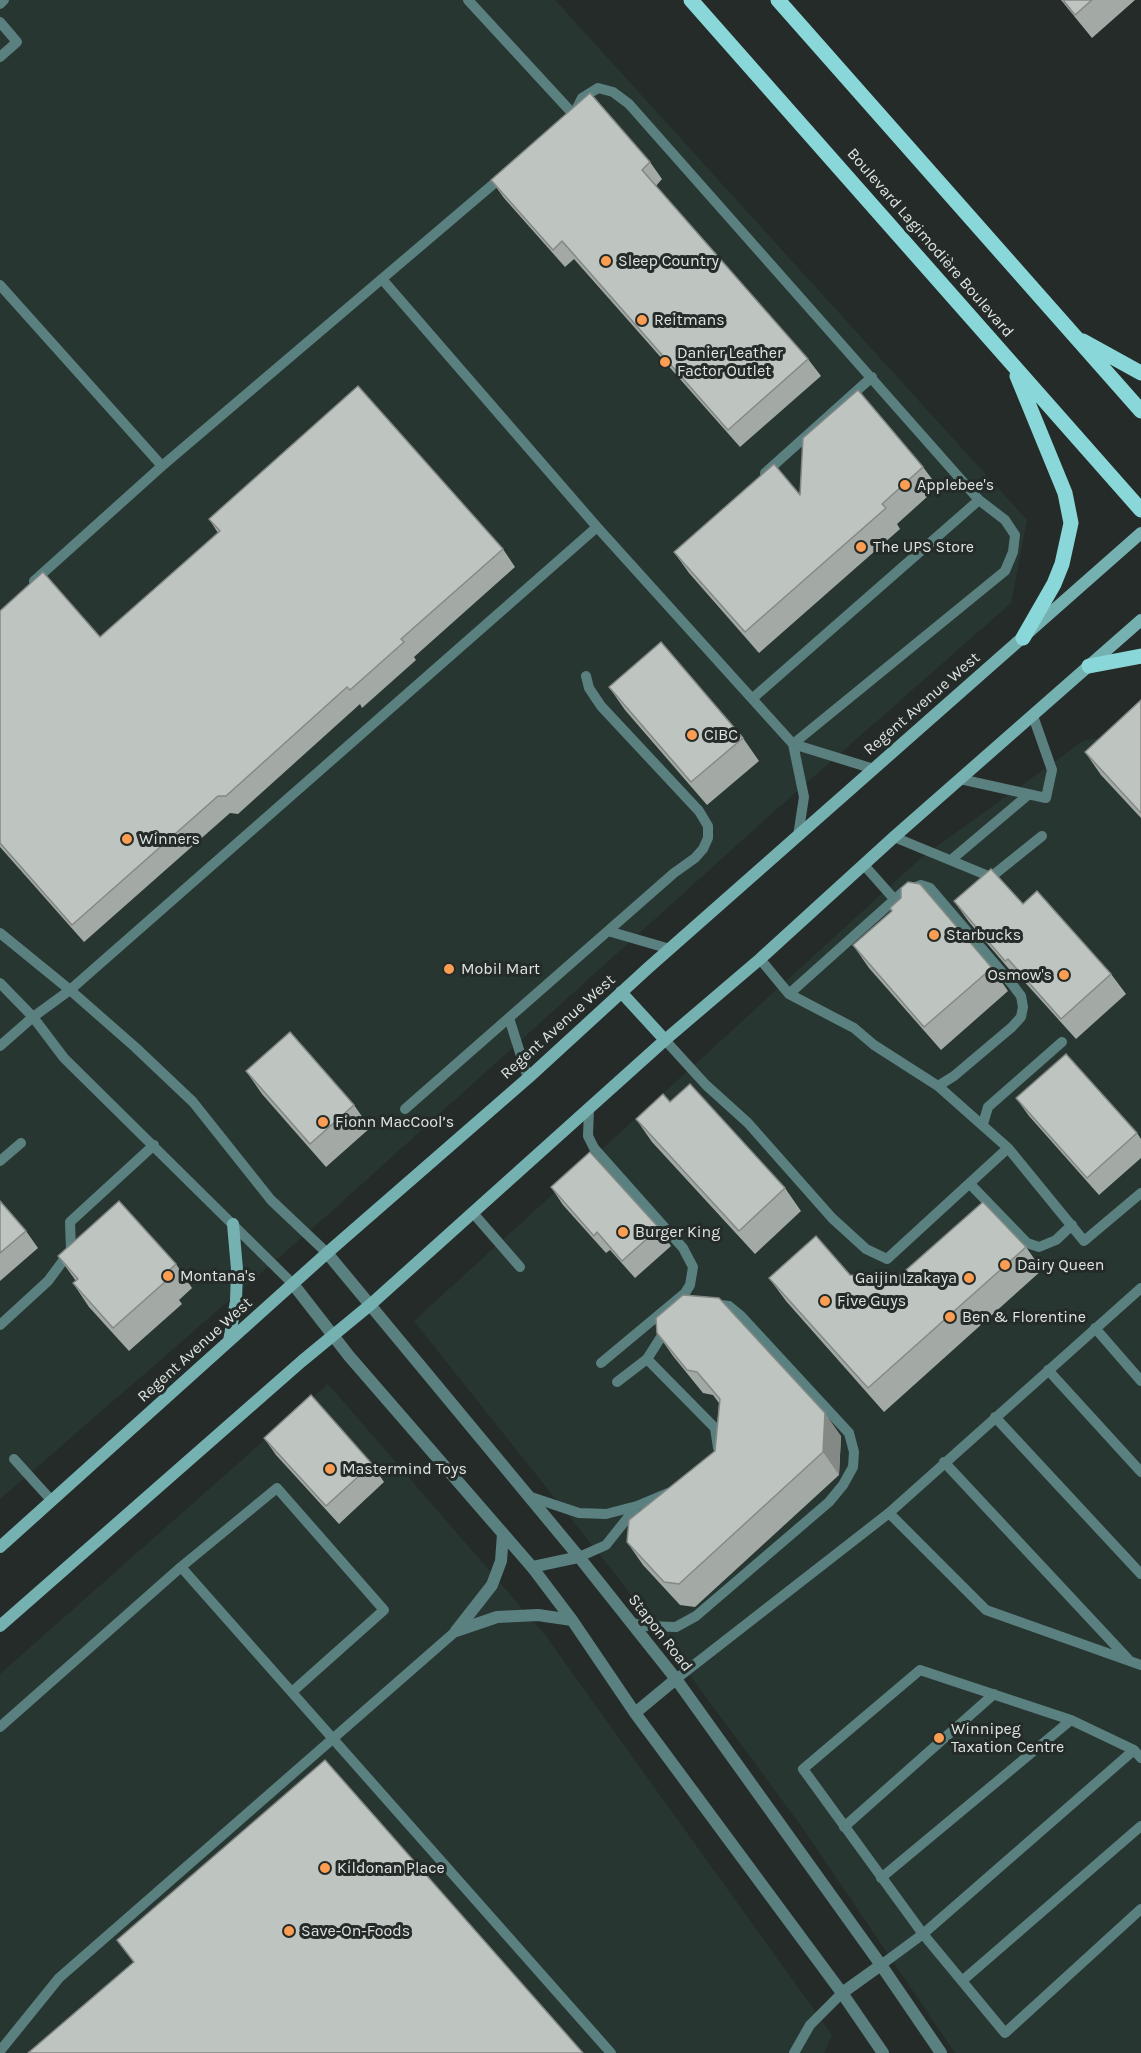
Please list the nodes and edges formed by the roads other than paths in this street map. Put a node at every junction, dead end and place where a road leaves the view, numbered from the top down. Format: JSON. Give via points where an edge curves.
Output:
{"nodes":[{"id":1,"x":4,"y":0,"type":"edge"},
{"id":2,"x":468,"y":0,"type":"edge"},
{"id":3,"x":691,"y":0,"type":"edge"},
{"id":4,"x":778,"y":0,"type":"edge"},
{"id":5,"x":0,"y":4,"type":"edge"},
{"id":6,"x":0,"y":22,"type":"edge"},
{"id":7,"x":0,"y":57,"type":"edge"},
{"id":8,"x":510,"y":170,"type":"edge"},
{"id":9,"x":382,"y":279,"type":"junction"},
{"id":10,"x":0,"y":285,"type":"edge"},
{"id":11,"x":1073,"y":336,"type":"junction"},
{"id":12,"x":1012,"y":364,"type":"junction"},
{"id":13,"x":1141,"y":373,"type":"edge"},
{"id":14,"x":872,"y":377,"type":"junction"},
{"id":15,"x":1141,"y":411,"type":"edge"},
{"id":16,"x":162,"y":466,"type":"junction"},
{"id":17,"x":759,"y":478,"type":"edge"},
{"id":18,"x":979,"y":500,"type":"junction"},
{"id":19,"x":1141,"y":510,"type":"edge"},
{"id":20,"x":597,"y":527,"type":"junction"},
{"id":21,"x":1141,"y":533,"type":"edge"},
{"id":22,"x":26,"y":588,"type":"edge"},
{"id":23,"x":1141,"y":620,"type":"edge"},
{"id":24,"x":1023,"y":638,"type":"junction"},
{"id":25,"x":1141,"y":656,"type":"edge"},
{"id":26,"x":1089,"y":666,"type":"junction"},
{"id":27,"x":586,"y":676,"type":"dead end"},
{"id":28,"x":753,"y":698,"type":"junction"},
{"id":29,"x":1033,"y":716,"type":"junction"},
{"id":30,"x":793,"y":744,"type":"junction"},
{"id":31,"x":874,"y":769,"type":"junction"},
{"id":32,"x":960,"y":779,"type":"junction"},
{"id":33,"x":1028,"y":795,"type":"junction"},
{"id":34,"x":798,"y":836,"type":"junction"},
{"id":35,"x":1042,"y":836,"type":"dead end"},
{"id":36,"x":894,"y":837,"type":"junction"},
{"id":37,"x":951,"y":860,"type":"junction"},
{"id":38,"x":864,"y":865,"type":"junction"},
{"id":39,"x":895,"y":900,"type":"junction"},
{"id":40,"x":608,"y":931,"type":"junction"},
{"id":41,"x":0,"y":933,"type":"edge"},
{"id":42,"x":670,"y":949,"type":"junction"},
{"id":43,"x":760,"y":959,"type":"junction"},
{"id":44,"x":0,"y":983,"type":"edge"},
{"id":45,"x":70,"y":990,"type":"junction"},
{"id":46,"x":621,"y":992,"type":"junction"},
{"id":47,"x":789,"y":994,"type":"junction"},
{"id":48,"x":33,"y":1017,"type":"junction"},
{"id":49,"x":509,"y":1018,"type":"junction"},
{"id":50,"x":665,"y":1040,"type":"junction"},
{"id":51,"x":1062,"y":1042,"type":"dead end"},
{"id":52,"x":0,"y":1046,"type":"edge"},
{"id":53,"x":528,"y":1078,"type":"junction"},
{"id":54,"x":938,"y":1086,"type":"junction"},
{"id":55,"x":589,"y":1108,"type":"junction"},
{"id":56,"x":405,"y":1109,"type":"dead end"},
{"id":57,"x":983,"y":1124,"type":"junction"},
{"id":58,"x":21,"y":1143,"type":"dead end"},
{"id":59,"x":154,"y":1145,"type":"junction"},
{"id":60,"x":1008,"y":1148,"type":"junction"},
{"id":61,"x":0,"y":1161,"type":"edge"},
{"id":62,"x":970,"y":1184,"type":"junction"},
{"id":63,"x":1141,"y":1193,"type":"edge"},
{"id":64,"x":473,"y":1213,"type":"junction"},
{"id":65,"x":233,"y":1224,"type":"junction"},
{"id":66,"x":1071,"y":1225,"type":"junction"},
{"id":67,"x":327,"y":1253,"type":"junction"},
{"id":68,"x":520,"y":1267,"type":"dead end"},
{"id":69,"x":293,"y":1284,"type":"junction"},
{"id":70,"x":1141,"y":1288,"type":"edge"},
{"id":71,"x":706,"y":1304,"type":"edge"},
{"id":72,"x":370,"y":1305,"type":"junction"},
{"id":73,"x":0,"y":1307,"type":"edge"},
{"id":74,"x":683,"y":1318,"type":"edge"},
{"id":75,"x":4,"y":1321,"type":"edge"},
{"id":76,"x":1095,"y":1328,"type":"junction"},
{"id":77,"x":333,"y":1336,"type":"junction"},
{"id":78,"x":229,"y":1341,"type":"junction"},
{"id":79,"x":647,"y":1359,"type":"junction"},
{"id":80,"x":601,"y":1363,"type":"dead end"},
{"id":81,"x":1048,"y":1370,"type":"junction"},
{"id":82,"x":1141,"y":1381,"type":"edge"},
{"id":83,"x":617,"y":1382,"type":"dead end"},
{"id":84,"x":995,"y":1417,"type":"junction"},
{"id":85,"x":716,"y":1457,"type":"edge"},
{"id":86,"x":14,"y":1459,"type":"dead end"},
{"id":87,"x":944,"y":1462,"type":"junction"},
{"id":88,"x":1141,"y":1472,"type":"edge"},
{"id":89,"x":679,"y":1488,"type":"edge"},
{"id":90,"x":528,"y":1496,"type":"junction"},
{"id":91,"x":52,"y":1501,"type":"junction"},
{"id":92,"x":637,"y":1506,"type":"junction"},
{"id":93,"x":889,"y":1513,"type":"junction"},
{"id":94,"x":503,"y":1534,"type":"junction"},
{"id":95,"x":0,"y":1547,"type":"edge"},
{"id":96,"x":579,"y":1557,"type":"junction"},
{"id":97,"x":181,"y":1567,"type":"junction"},
{"id":98,"x":532,"y":1567,"type":"junction"},
{"id":99,"x":1141,"y":1574,"type":"edge"},
{"id":100,"x":573,"y":1620,"type":"junction"},
{"id":101,"x":631,"y":1623,"type":"junction"},
{"id":102,"x":0,"y":1626,"type":"edge"},
{"id":103,"x":456,"y":1631,"type":"junction"},
{"id":104,"x":1136,"y":1663,"type":"edge"},
{"id":105,"x":676,"y":1679,"type":"junction"},
{"id":106,"x":292,"y":1692,"type":"junction"},
{"id":107,"x":994,"y":1694,"type":"junction"},
{"id":108,"x":635,"y":1713,"type":"junction"},
{"id":109,"x":1071,"y":1720,"type":"junction"},
{"id":110,"x":0,"y":1727,"type":"edge"},
{"id":111,"x":334,"y":1738,"type":"junction"},
{"id":112,"x":1137,"y":1754,"type":"edge"},
{"id":113,"x":1141,"y":1826,"type":"edge"},
{"id":114,"x":844,"y":1827,"type":"junction"},
{"id":115,"x":881,"y":1878,"type":"junction"},
{"id":116,"x":1141,"y":1909,"type":"edge"},
{"id":117,"x":923,"y":1934,"type":"junction"},
{"id":118,"x":881,"y":1965,"type":"junction"},
{"id":119,"x":962,"y":1982,"type":"junction"},
{"id":120,"x":842,"y":1993,"type":"junction"},
{"id":121,"x":0,"y":2051,"type":"edge"},
{"id":122,"x":611,"y":2053,"type":"edge"},
{"id":123,"x":794,"y":2053,"type":"edge"},
{"id":124,"x":883,"y":2053,"type":"edge"},
{"id":125,"x":940,"y":2053,"type":"edge"}],
"edges":[{"from":1,"to":5,"type":"lane"},
{"from":2,"to":14,"type":"lane","via":[[570,119],[582,98],[598,88],[613,92],[629,104]]},
{"from":3,"to":12,"type":"main road","name":"Boulevard Lagimodière Boulevard"},
{"from":4,"to":11,"type":"main road"},
{"from":6,"to":7,"type":"lane","via":[[17,42]]},
{"from":8,"to":9,"type":"lane"},
{"from":9,"to":16,"type":"lane"},
{"from":9,"to":20,"type":"lane"},
{"from":10,"to":16,"type":"lane"},
{"from":11,"to":13,"type":"main road"},
{"from":11,"to":15,"type":"main road"},
{"from":12,"to":19,"type":"main road","name":"Boulevard Lagimodière Boulevard"},
{"from":12,"to":24,"type":"main road","via":[[1065,494],[1071,523],[1054,584]]},
{"from":14,"to":17,"type":"lane"},
{"from":14,"to":18,"type":"lane"},
{"from":16,"to":22,"type":"lane"},
{"from":18,"to":28,"type":"lane"},
{"from":18,"to":30,"type":"lane","via":[[1005,520],[1015,535],[1005,571]]},
{"from":20,"to":28,"type":"lane"},
{"from":20,"to":45,"type":"lane"},
{"from":21,"to":24,"type":"main road","name":"Regent Avenue West"},
{"from":23,"to":26,"type":"main road"},
{"from":24,"to":31,"type":"main road","name":"Regent Avenue West"},
{"from":25,"to":26,"type":"main road"},
{"from":26,"to":29,"type":"main road"},
{"from":27,"to":40,"type":"lane","via":[[601,706],[699,810],[708,826],[708,838],[690,862]]},
{"from":28,"to":30,"type":"lane"},
{"from":29,"to":32,"type":"main road"},
{"from":29,"to":33,"type":"lane","via":[[1052,770],[1046,798]]},
{"from":30,"to":31,"type":"lane"},
{"from":30,"to":34,"type":"lane","via":[[804,797]]},
{"from":31,"to":34,"type":"main road","name":"Regent Avenue West"},
{"from":32,"to":33,"type":"lane"},
{"from":32,"to":36,"type":"main road"},
{"from":33,"to":37,"type":"lane"},
{"from":34,"to":42,"type":"main road","name":"Regent Avenue West"},
{"from":35,"to":37,"type":"lane","via":[[991,877]]},
{"from":36,"to":37,"type":"lane"},
{"from":36,"to":38,"type":"main road"},
{"from":38,"to":39,"type":"lane"},
{"from":38,"to":43,"type":"main road"},
{"from":39,"to":47,"type":"lane"},
{"from":39,"to":54,"type":"lane","via":[[921,885],[930,888],[1021,996],[1021,1017],[1012,1027]]},
{"from":40,"to":42,"type":"lane"},
{"from":40,"to":49,"type":"lane"},
{"from":41,"to":45,"type":"lane"},
{"from":42,"to":46,"type":"main road","name":"Regent Avenue West"},
{"from":43,"to":47,"type":"lane"},
{"from":43,"to":50,"type":"main road"},
{"from":44,"to":48,"type":"lane"},
{"from":45,"to":48,"type":"lane"},
{"from":45,"to":67,"type":"lane","via":[[194,1102],[271,1200]]},
{"from":46,"to":50,"type":"main road"},
{"from":46,"to":53,"type":"main road","name":"Regent Avenue West"},
{"from":47,"to":54,"type":"lane","via":[[854,1028]]},
{"from":48,"to":52,"type":"lane"},
{"from":48,"to":59,"type":"lane","via":[[64,1058]]},
{"from":49,"to":53,"type":"lane"},
{"from":49,"to":56,"type":"lane"},
{"from":50,"to":55,"type":"main road"},
{"from":50,"to":62,"type":"lane","via":[[866,1250],[887,1259]]},
{"from":51,"to":57,"type":"lane","via":[[988,1107]]},
{"from":53,"to":67,"type":"main road","name":"Regent Avenue West"},
{"from":54,"to":57,"type":"lane"},
{"from":55,"to":64,"type":"main road"},
{"from":55,"to":80,"type":"lane","via":[[588,1136],[594,1148],[683,1248],[693,1267],[685,1293]]},
{"from":57,"to":60,"type":"lane"},
{"from":58,"to":61,"type":"lane"},
{"from":59,"to":65,"type":"lane"},
{"from":59,"to":75,"type":"lane","via":[[70,1222],[71,1250],[48,1281]]},
{"from":60,"to":62,"type":"lane"},
{"from":60,"to":66,"type":"lane"},
{"from":62,"to":66,"type":"lane","via":[[1027,1243],[1039,1246],[1056,1240]]},
{"from":63,"to":66,"type":"lane","via":[[1084,1241]]},
{"from":64,"to":68,"type":"lane"},
{"from":64,"to":72,"type":"main road"},
{"from":65,"to":69,"type":"lane"},
{"from":65,"to":78,"type":"main road","via":[[237,1301]]},
{"from":67,"to":69,"type":"main road","name":"Regent Avenue West"},
{"from":67,"to":72,"type":"street","name":"Stapon Road"},
{"from":69,"to":77,"type":"street"},
{"from":69,"to":78,"type":"main road","name":"Regent Avenue West"},
{"from":70,"to":76,"type":"lane"},
{"from":71,"to":101,"type":"lane","via":[[729,1306],[740,1315],[849,1433],[853,1467],[829,1502],[696,1616],[676,1626]]},
{"from":72,"to":77,"type":"main road"},
{"from":72,"to":90,"type":"street","name":"Stapon Road"},
{"from":73,"to":75,"type":"lane"},
{"from":74,"to":79,"type":"lane","via":[[661,1337]]},
{"from":76,"to":81,"type":"lane"},
{"from":76,"to":82,"type":"lane"},
{"from":77,"to":94,"type":"street"},
{"from":77,"to":102,"type":"main road"},
{"from":78,"to":91,"type":"main road","name":"Regent Avenue West"},
{"from":79,"to":83,"type":"lane"},
{"from":79,"to":85,"type":"lane","via":[[715,1428]]},
{"from":81,"to":84,"type":"lane"},
{"from":81,"to":88,"type":"lane"},
{"from":84,"to":87,"type":"lane"},
{"from":84,"to":99,"type":"lane"},
{"from":86,"to":91,"type":"lane"},
{"from":87,"to":93,"type":"lane"},
{"from":87,"to":104,"type":"lane"},
{"from":89,"to":92,"type":"lane"},
{"from":90,"to":92,"type":"lane","via":[[579,1513],[606,1514]]},
{"from":90,"to":96,"type":"street","name":"Stapon Road"},
{"from":91,"to":95,"type":"main road","name":"Regent Avenue West"},
{"from":92,"to":96,"type":"lane","via":[[606,1545]]},
{"from":93,"to":104,"type":"lane","via":[[986,1610]]},
{"from":93,"to":105,"type":"lane"},
{"from":94,"to":98,"type":"street"},
{"from":94,"to":103,"type":"street","via":[[501,1561],[492,1585]]},
{"from":96,"to":98,"type":"street"},
{"from":96,"to":101,"type":"street","name":"Stapon Road"},
{"from":97,"to":106,"type":"lane"},
{"from":97,"to":106,"type":"lane","via":[[277,1488],[384,1610]]},
{"from":97,"to":110,"type":"lane"},
{"from":98,"to":100,"type":"street"},
{"from":100,"to":103,"type":"street","via":[[538,1615],[497,1617]]},
{"from":100,"to":108,"type":"street"},
{"from":101,"to":105,"type":"street","name":"Stapon Road"},
{"from":103,"to":111,"type":"lane"},
{"from":105,"to":108,"type":"street"},
{"from":105,"to":118,"type":"street","name":"Stapon Road"},
{"from":106,"to":111,"type":"lane"},
{"from":107,"to":109,"type":"lane"},
{"from":107,"to":114,"type":"lane"},
{"from":107,"to":114,"type":"lane","via":[[920,1670],[803,1768]]},
{"from":108,"to":120,"type":"street"},
{"from":109,"to":112,"type":"lane"},
{"from":109,"to":115,"type":"lane"},
{"from":111,"to":121,"type":"lane","via":[[59,1978]]},
{"from":111,"to":122,"type":"lane"},
{"from":112,"to":117,"type":"lane"},
{"from":113,"to":119,"type":"lane"},
{"from":114,"to":115,"type":"lane"},
{"from":115,"to":117,"type":"lane"},
{"from":116,"to":119,"type":"lane","via":[[1005,2033]]},
{"from":117,"to":118,"type":"lane"},
{"from":117,"to":119,"type":"lane"},
{"from":118,"to":120,"type":"street"},
{"from":118,"to":125,"type":"street","name":"Stapon Road"},
{"from":120,"to":123,"type":"lane","via":[[810,2025]]},
{"from":120,"to":124,"type":"street"}]}
